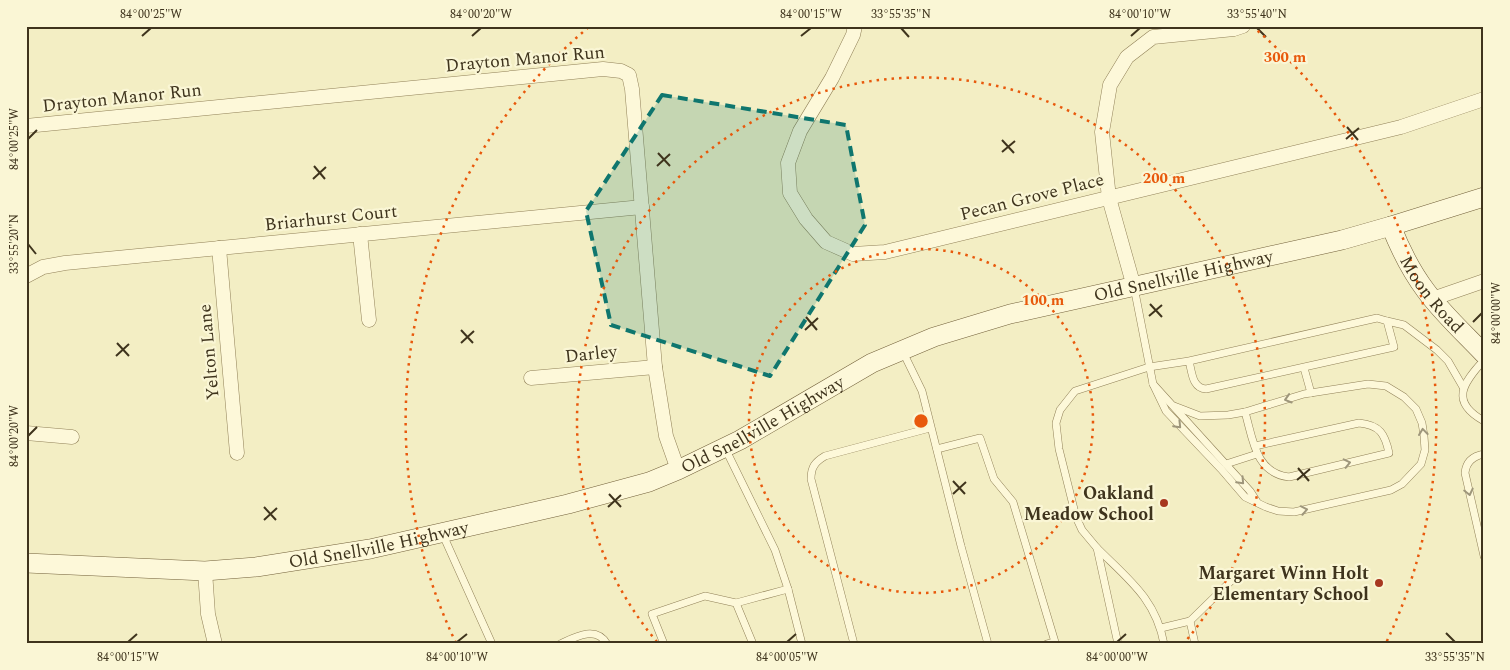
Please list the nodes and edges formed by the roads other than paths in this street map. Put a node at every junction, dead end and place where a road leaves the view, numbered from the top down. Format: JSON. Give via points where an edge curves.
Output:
{"nodes":[{"id":1,"x":855,"y":26,"type":"edge"},
{"id":2,"x":1244,"y":26,"type":"edge"},
{"id":3,"x":1151,"y":32,"type":"edge"},
{"id":4,"x":1484,"y":99,"type":"edge"},
{"id":5,"x":26,"y":126,"type":"edge"},
{"id":6,"x":1484,"y":196,"type":"edge"},
{"id":7,"x":1108,"y":198,"type":"junction"},
{"id":8,"x":642,"y":207,"type":"junction"},
{"id":9,"x":1391,"y":226,"type":"junction"},
{"id":10,"x":360,"y":234,"type":"junction"},
{"id":11,"x":219,"y":248,"type":"junction"},
{"id":12,"x":26,"y":276,"type":"edge"},
{"id":13,"x":1484,"y":281,"type":"edge"},
{"id":14,"x":1134,"y":287,"type":"junction"},
{"id":15,"x":1432,"y":299,"type":"junction"},
{"id":16,"x":368,"y":320,"type":"dead end"},
{"id":17,"x":1387,"y":321,"type":"junction"},
{"id":18,"x":902,"y":350,"type":"junction"},
{"id":19,"x":1484,"y":354,"type":"edge"},
{"id":20,"x":1484,"y":360,"type":"edge"},
{"id":21,"x":1189,"y":361,"type":"junction"},
{"id":22,"x":655,"y":366,"type":"junction"},
{"id":23,"x":1149,"y":367,"type":"junction"},
{"id":24,"x":1304,"y":368,"type":"junction"},
{"id":25,"x":531,"y":378,"type":"dead end"},
{"id":26,"x":1152,"y":384,"type":"junction"},
{"id":27,"x":1463,"y":387,"type":"junction"},
{"id":28,"x":1311,"y":393,"type":"junction"},
{"id":29,"x":1174,"y":406,"type":"junction"},
{"id":30,"x":1245,"y":412,"type":"junction"},
{"id":31,"x":1484,"y":421,"type":"edge"},
{"id":32,"x":930,"y":428,"type":"junction"},
{"id":33,"x":26,"y":433,"type":"edge"},
{"id":34,"x":72,"y":437,"type":"dead end"},
{"id":35,"x":1254,"y":446,"type":"junction"},
{"id":36,"x":725,"y":448,"type":"junction"},
{"id":37,"x":936,"y":449,"type":"junction"},
{"id":38,"x":237,"y":453,"type":"dead end"},
{"id":39,"x":1257,"y":454,"type":"junction"},
{"id":40,"x":1484,"y":454,"type":"edge"},
{"id":41,"x":1226,"y":464,"type":"junction"},
{"id":42,"x":678,"y":470,"type":"junction"},
{"id":43,"x":1257,"y":502,"type":"junction"},
{"id":44,"x":442,"y":533,"type":"junction"},
{"id":45,"x":1097,"y":548,"type":"junction"},
{"id":46,"x":1484,"y":556,"type":"edge"},
{"id":47,"x":26,"y":563,"type":"edge"},
{"id":48,"x":206,"y":571,"type":"junction"},
{"id":49,"x":1232,"y":581,"type":"dead end"},
{"id":50,"x":788,"y":589,"type":"junction"},
{"id":51,"x":736,"y":603,"type":"junction"},
{"id":52,"x":1190,"y":621,"type":"junction"},
{"id":53,"x":1161,"y":628,"type":"junction"},
{"id":54,"x":215,"y":644,"type":"edge"},
{"id":55,"x":492,"y":644,"type":"edge"},
{"id":56,"x":560,"y":644,"type":"edge"},
{"id":57,"x":607,"y":644,"type":"edge"},
{"id":58,"x":664,"y":644,"type":"edge"},
{"id":59,"x":753,"y":644,"type":"edge"},
{"id":60,"x":802,"y":644,"type":"edge"},
{"id":61,"x":854,"y":644,"type":"edge"},
{"id":62,"x":988,"y":644,"type":"edge"},
{"id":63,"x":1047,"y":644,"type":"edge"},
{"id":64,"x":1118,"y":644,"type":"edge"},
{"id":65,"x":1164,"y":644,"type":"edge"},
{"id":66,"x":1195,"y":644,"type":"edge"}],
"edges":[{"from":1,"to":7,"type":"street","name":"Pecan Grove Place","via":[[832,78],[800,131],[788,163],[790,193],[806,220],[826,242],[853,254],[885,252]]},
{"from":2,"to":3,"type":"street"},
{"from":3,"to":7,"type":"street","via":[[1127,57],[1110,85],[1102,132]]},
{"from":4,"to":7,"type":"street","name":"Pecan Grove Place","via":[[1402,127]]},
{"from":5,"to":8,"type":"street","name":"Drayton Manor Run","via":[[603,69],[621,71],[630,76]]},
{"from":6,"to":9,"type":"street","name":"Old Snellville Highway"},
{"from":7,"to":14,"type":"street"},
{"from":8,"to":10,"type":"street","name":"Briarhurst Court"},
{"from":8,"to":22,"type":"street","name":"Drayton Manor Run"},
{"from":9,"to":14,"type":"street","name":"Old Snellville Highway"},
{"from":9,"to":15,"type":"street","name":"Moon Road","via":[[1414,273]]},
{"from":10,"to":11,"type":"street","name":"Briarhurst Court"},
{"from":10,"to":16,"type":"street"},
{"from":11,"to":12,"type":"street","name":"Briarhurst Court","via":[[65,263],[43,267]]},
{"from":11,"to":38,"type":"street","name":"Yelton Lane"},
{"from":13,"to":15,"type":"street"},
{"from":14,"to":18,"type":"street","name":"Old Snellville Highway","via":[[1010,314]]},
{"from":14,"to":23,"type":"lane"},
{"from":15,"to":19,"type":"street","name":"Moon Road"},
{"from":17,"to":21,"type":"lane","via":[[1377,318]]},
{"from":17,"to":24,"type":"lane","via":[[1394,347]]},
{"from":17,"to":27,"type":"lane","via":[[1404,325],[1437,350],[1448,361]]},
{"from":18,"to":32,"type":"lane","via":[[922,390]]},
{"from":18,"to":36,"type":"street","name":"Old Snellville Highway","via":[[872,363]]},
{"from":20,"to":27,"type":"lane"},
{"from":21,"to":23,"type":"lane"},
{"from":21,"to":24,"type":"lane","via":[[1196,386],[1203,389]]},
{"from":22,"to":25,"type":"street","name":"Darley"},
{"from":22,"to":42,"type":"street","name":"Drayton Manor Run","via":[[666,436]]},
{"from":23,"to":26,"type":"lane"},
{"from":23,"to":45,"type":"lane","via":[[1075,391],[1060,410],[1056,423],[1076,517]]},
{"from":24,"to":28,"type":"lane"},
{"from":26,"to":29,"type":"lane"},
{"from":26,"to":43,"type":"lane","one_way":true,"via":[[1166,411],[1244,497]]},
{"from":27,"to":31,"type":"lane","via":[[1467,409]]},
{"from":28,"to":30,"type":"lane","one_way":true},
{"from":43,"to":28,"type":"lane","one_way":true,"via":[[1278,511],[1294,512],[1377,494],[1402,484],[1421,464],[1424,450],[1422,423],[1416,409],[1404,397],[1386,386],[1368,384]]},
{"from":29,"to":30,"type":"lane","via":[[1200,416]]},
{"from":29,"to":41,"type":"lane"},
{"from":30,"to":35,"type":"lane"},
{"from":32,"to":37,"type":"lane"},
{"from":32,"to":61,"type":"lane","via":[[825,456],[813,466],[811,479]]},
{"from":33,"to":34,"type":"street"},
{"from":35,"to":39,"type":"lane"},
{"from":39,"to":35,"type":"lane","one_way":true,"via":[[1270,471],[1289,477],[1389,453],[1386,437],[1379,430],[1359,423]]},
{"from":36,"to":42,"type":"street","name":"Old Snellville Highway"},
{"from":36,"to":50,"type":"lane","via":[[774,550]]},
{"from":37,"to":62,"type":"lane"},
{"from":37,"to":63,"type":"lane","via":[[980,438],[994,478],[1013,502],[1055,642]]},
{"from":39,"to":41,"type":"lane"},
{"from":40,"to":46,"type":"lane","one_way":true,"via":[[1470,460],[1465,473]]},
{"from":41,"to":43,"type":"lane","one_way":true},
{"from":42,"to":44,"type":"street","name":"Old Snellville Highway","via":[[649,482],[568,504]]},
{"from":44,"to":48,"type":"street","name":"Old Snellville Highway","via":[[370,550]]},
{"from":44,"to":55,"type":"lane"},
{"from":45,"to":53,"type":"lane","via":[[1148,601]]},
{"from":45,"to":64,"type":"lane"},
{"from":47,"to":48,"type":"street","name":"Old Snellville Highway"},
{"from":48,"to":54,"type":"street","via":[[208,614]]},
{"from":49,"to":52,"type":"lane"},
{"from":50,"to":51,"type":"lane"},
{"from":50,"to":60,"type":"lane"},
{"from":51,"to":58,"type":"lane","via":[[705,596],[652,614]]},
{"from":51,"to":59,"type":"lane"},
{"from":52,"to":53,"type":"lane"},
{"from":52,"to":66,"type":"lane"},
{"from":53,"to":65,"type":"lane"},
{"from":56,"to":57,"type":"lane","via":[[581,634],[594,634]]}]}
